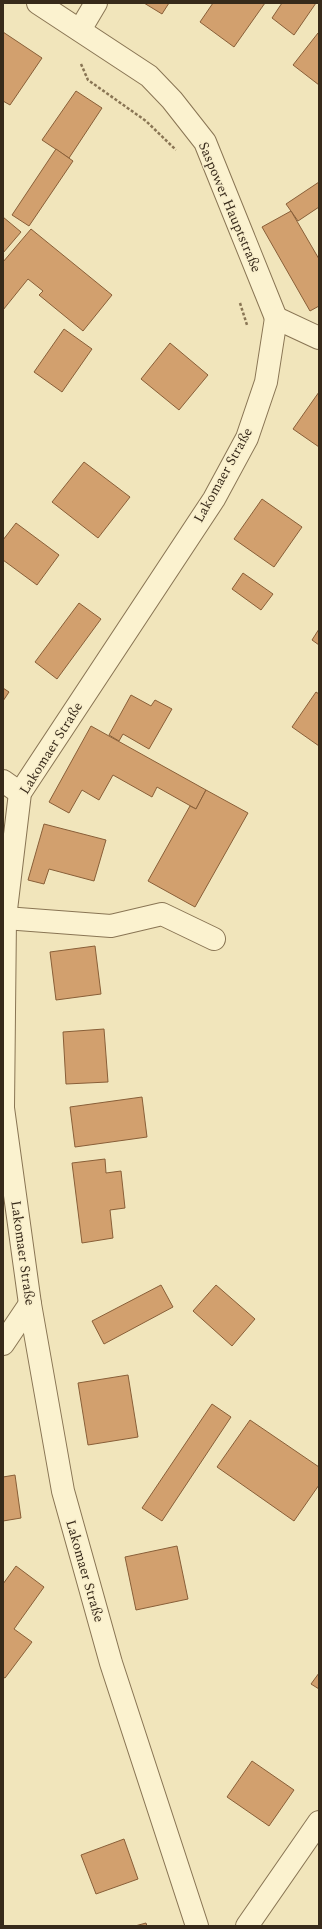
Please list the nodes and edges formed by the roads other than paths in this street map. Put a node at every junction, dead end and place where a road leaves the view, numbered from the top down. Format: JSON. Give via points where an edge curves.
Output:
{"nodes":[{"id":1,"x":38,"y":3,"type":"edge"},
{"id":2,"x":96,"y":3,"type":"edge"},
{"id":3,"x":80,"y":30,"type":"junction"},
{"id":4,"x":276,"y":318,"type":"junction"},
{"id":5,"x":319,"y":338,"type":"edge"},
{"id":6,"x":12,"y":787,"type":"edge"},
{"id":7,"x":5,"y":918,"type":"junction"},
{"id":8,"x":214,"y":939,"type":"dead end"},
{"id":9,"x":3,"y":1108,"type":"edge"},
{"id":10,"x":30,"y":1304,"type":"junction"},
{"id":11,"x":3,"y":1344,"type":"edge"},
{"id":12,"x":319,"y":1822,"type":"edge"},
{"id":13,"x":197,"y":1926,"type":"edge"},
{"id":14,"x":247,"y":1926,"type":"edge"}],
"edges":[{"from":1,"to":3,"type":"street","name":"Saspower Hauptstraße"},
{"from":2,"to":3,"type":"street"},
{"from":3,"to":4,"type":"street","name":"Saspower Hauptstraße","via":[[149,76],[172,100],[205,142]]},
{"from":4,"to":5,"type":"street"},
{"from":4,"to":6,"type":"street","name":"Lakomaer Straße","via":[[266,382],[248,438],[214,499]]},
{"from":6,"to":7,"type":"street","name":"Lakomaer Straße"},
{"from":7,"to":8,"type":"street","via":[[111,926],[162,914]]},
{"from":7,"to":9,"type":"street","name":"Lakomaer Straße"},
{"from":9,"to":10,"type":"street","name":"Lakomaer Straße"},
{"from":10,"to":11,"type":"street"},
{"from":10,"to":13,"type":"street","name":"Lakomaer Straße","via":[[62,1491],[111,1663]]},
{"from":12,"to":14,"type":"street"}]}
